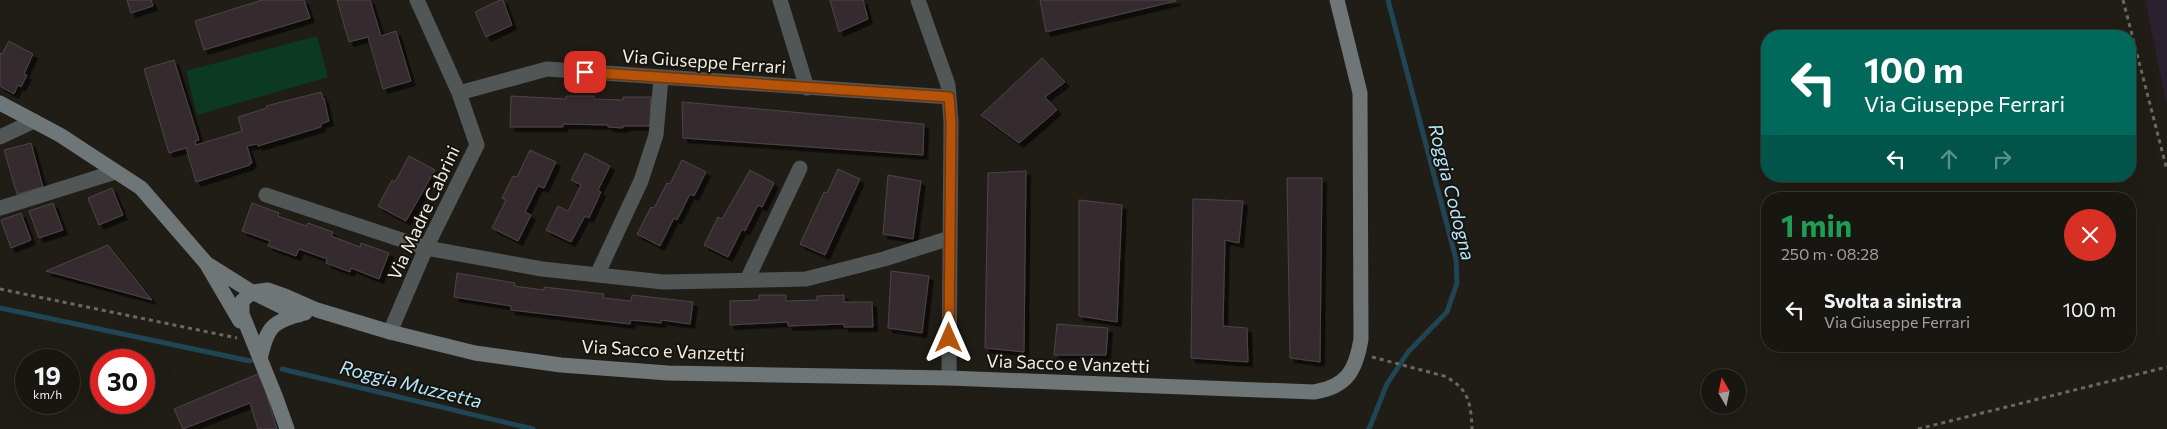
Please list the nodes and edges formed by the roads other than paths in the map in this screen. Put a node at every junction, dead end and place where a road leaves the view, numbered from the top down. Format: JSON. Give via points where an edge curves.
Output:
{"nodes":[{"id":1,"x":417,"y":0,"type":"edge"},
{"id":2,"x":780,"y":0,"type":"edge"},
{"id":3,"x":918,"y":0,"type":"edge"},
{"id":4,"x":1337,"y":0,"type":"edge"},
{"id":5,"x":661,"y":78,"type":"junction"},
{"id":6,"x":807,"y":88,"type":"junction"},
{"id":7,"x":460,"y":93,"type":"junction"},
{"id":8,"x":949,"y":97,"type":"junction"},
{"id":9,"x":0,"y":103,"type":"edge"},
{"id":10,"x":34,"y":121,"type":"junction"},
{"id":11,"x":0,"y":137,"type":"edge"},
{"id":12,"x":800,"y":168,"type":"dead end"},
{"id":13,"x":116,"y":172,"type":"junction"},
{"id":14,"x":266,"y":195,"type":"dead end"},
{"id":15,"x":0,"y":208,"type":"edge"},
{"id":16,"x":950,"y":238,"type":"junction"},
{"id":17,"x":426,"y":248,"type":"junction"},
{"id":18,"x":206,"y":263,"type":"junction"},
{"id":19,"x":597,"y":275,"type":"junction"},
{"id":20,"x":747,"y":280,"type":"junction"},
{"id":21,"x":252,"y":292,"type":"junction"},
{"id":22,"x":317,"y":310,"type":"junction"},
{"id":23,"x":299,"y":315,"type":"junction"},
{"id":24,"x":390,"y":332,"type":"junction"},
{"id":25,"x":251,"y":341,"type":"junction"},
{"id":26,"x":260,"y":359,"type":"junction"},
{"id":27,"x":949,"y":378,"type":"junction"},
{"id":28,"x":286,"y":429,"type":"edge"}],
"edges":[{"from":1,"to":7,"type":"street","name":"Via Madre Cabrini"},
{"from":2,"to":6,"type":"street"},
{"from":3,"to":8,"type":"street","via":[[948,85]]},
{"from":4,"to":27,"type":"street","name":"Via Sacco e Vanzetti","via":[[1360,93],[1361,339],[1350,374],[1340,384],[1314,392]]},
{"from":5,"to":6,"type":"street","name":"Via Giuseppe Ferrari"},
{"from":5,"to":7,"type":"street","name":"Via Giuseppe Ferrari","via":[[547,69]]},
{"from":5,"to":19,"type":"street","via":[[656,135],[641,181]]},
{"from":6,"to":8,"type":"street","name":"Via Giuseppe Ferrari"},
{"from":7,"to":17,"type":"street","name":"Via Madre Cabrini","via":[[477,145]]},
{"from":8,"to":16,"type":"street"},
{"from":9,"to":10,"type":"street"},
{"from":10,"to":11,"type":"street"},
{"from":10,"to":13,"type":"street"},
{"from":12,"to":20,"type":"street"},
{"from":13,"to":15,"type":"street"},
{"from":13,"to":18,"type":"street","via":[[141,188]]},
{"from":14,"to":17,"type":"street"},
{"from":16,"to":20,"type":"street","via":[[806,279]]},
{"from":16,"to":27,"type":"street"},
{"from":17,"to":19,"type":"street","via":[[542,270]]},
{"from":17,"to":24,"type":"street","name":"Via Madre Cabrini"},
{"from":18,"to":21,"type":"street"},
{"from":18,"to":25,"type":"street"},
{"from":19,"to":20,"type":"street","via":[[663,282]]},
{"from":21,"to":22,"type":"street","name":"Via Sacco e Vanzetti","via":[[268,290]]},
{"from":21,"to":23,"type":"street"},
{"from":21,"to":25,"type":"street","via":[[242,301],[240,308]]},
{"from":22,"to":23,"type":"street"},
{"from":22,"to":24,"type":"street","name":"Via Sacco e Vanzetti"},
{"from":23,"to":26,"type":"street","via":[[270,328]]},
{"from":24,"to":27,"type":"street","name":"Via Sacco e Vanzetti","via":[[476,353],[561,365],[668,373]]},
{"from":25,"to":26,"type":"street"},
{"from":26,"to":28,"type":"street"}]}
